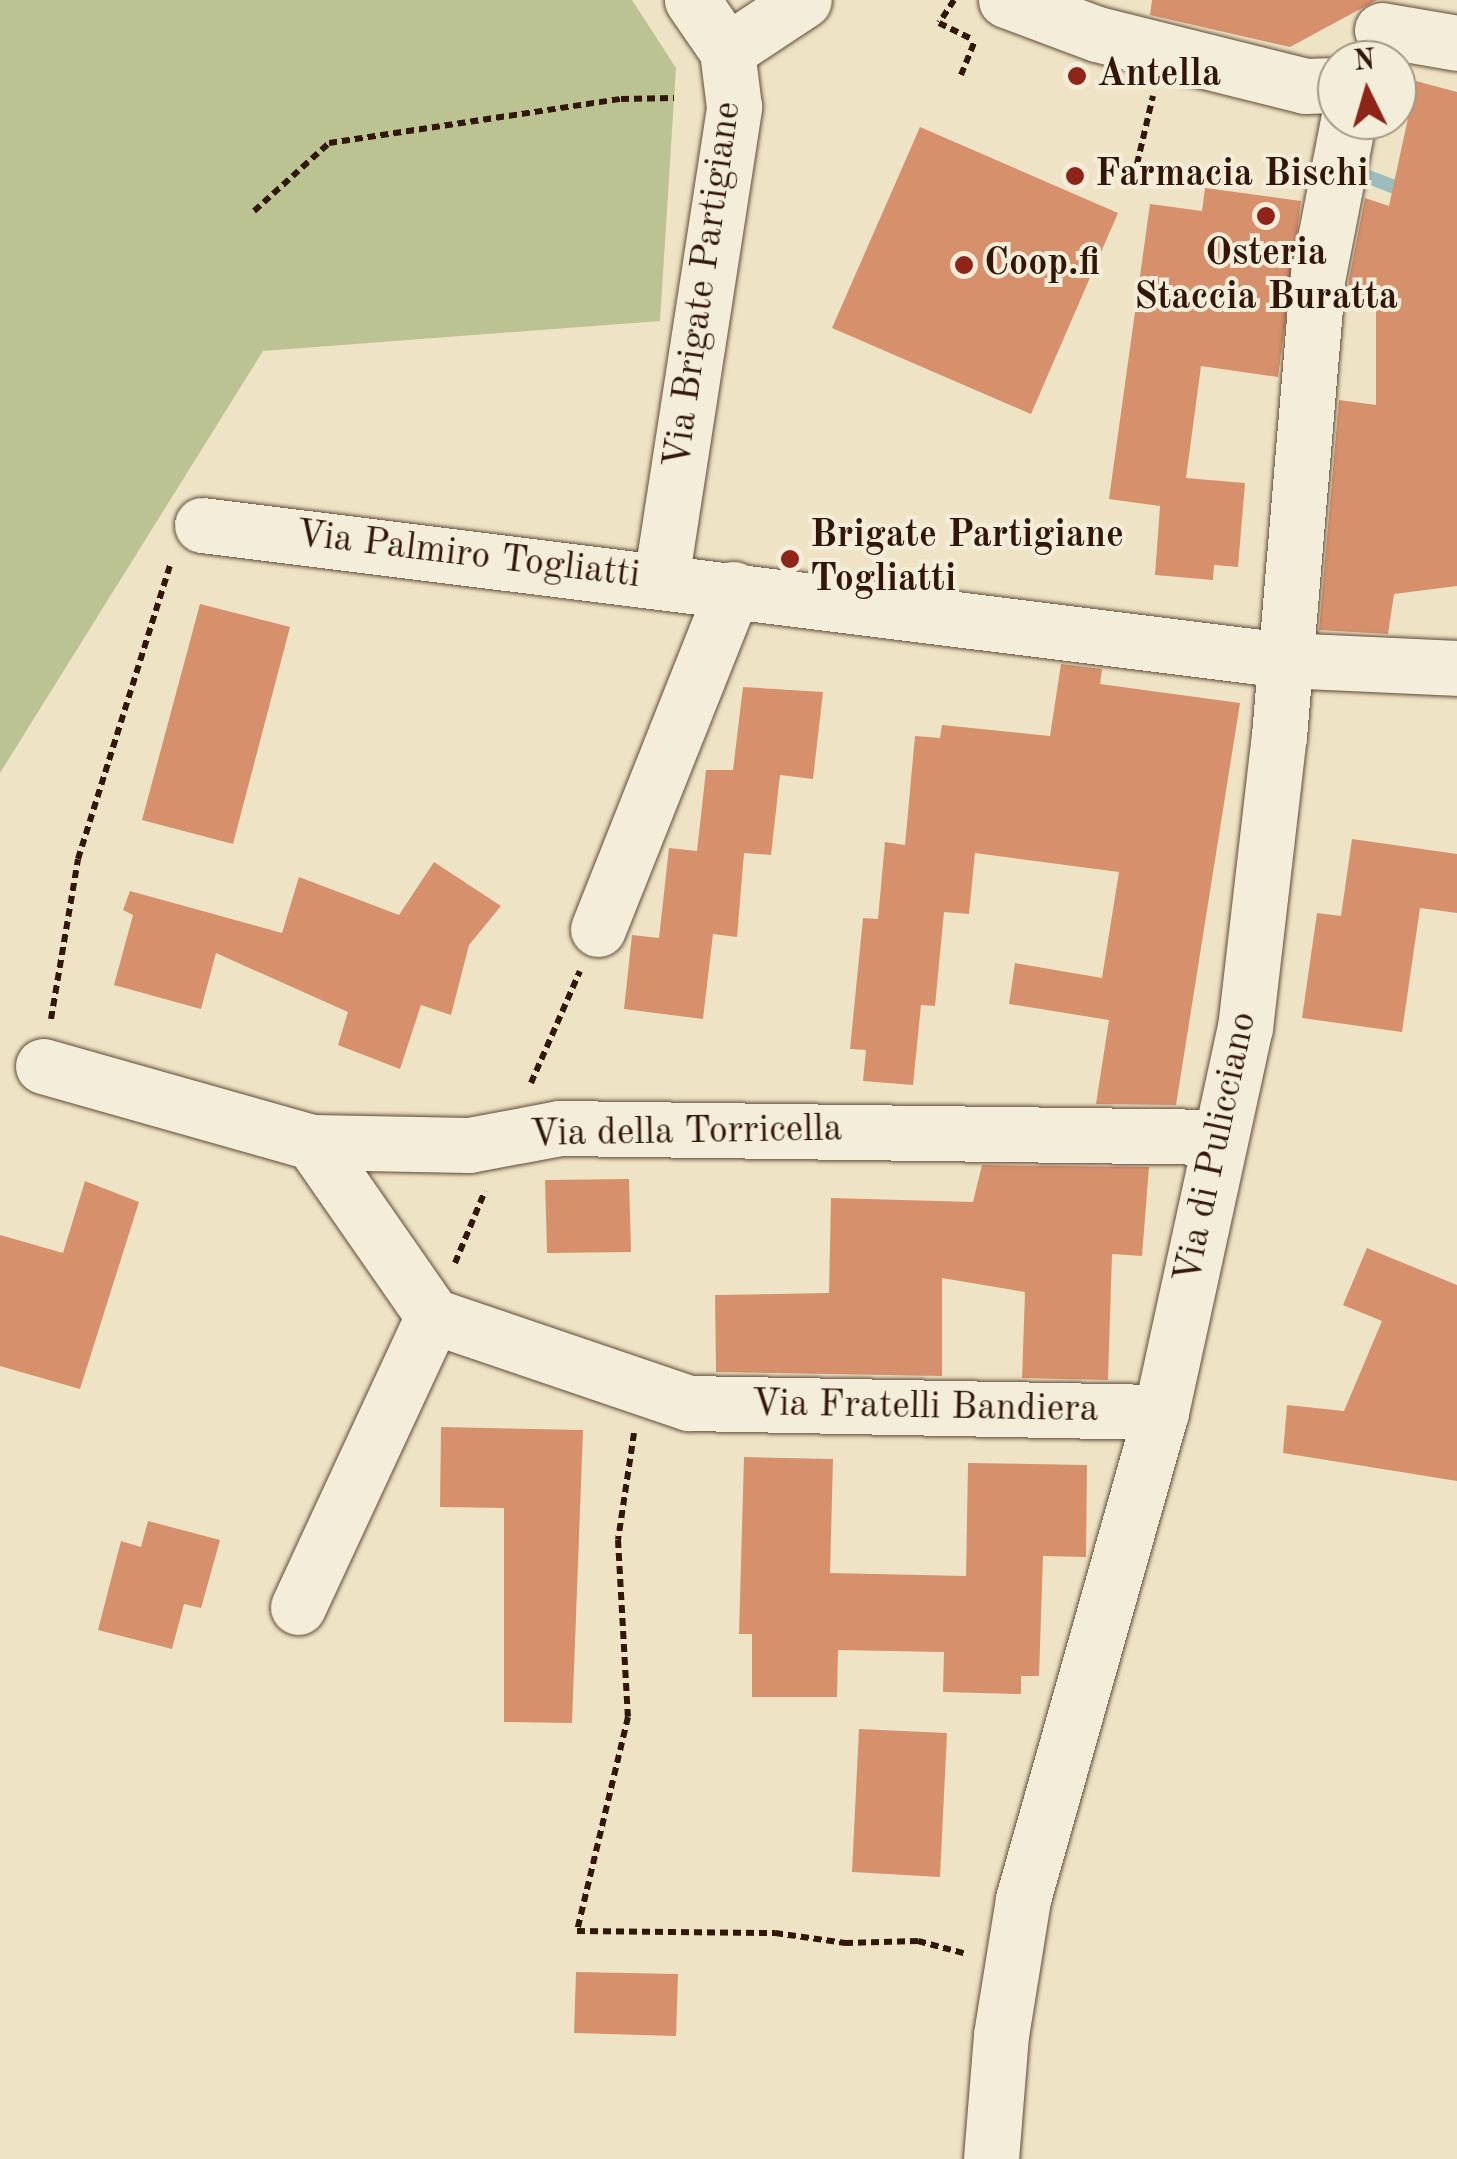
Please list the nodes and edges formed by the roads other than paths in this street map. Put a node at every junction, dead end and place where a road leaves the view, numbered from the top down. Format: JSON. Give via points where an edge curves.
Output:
{"nodes":[{"id":1,"x":692,"y":0,"type":"edge"},
{"id":2,"x":804,"y":0,"type":"edge"},
{"id":3,"x":989,"y":28,"type":"edge"},
{"id":4,"x":1381,"y":30,"type":"edge"},
{"id":5,"x":1457,"y":43,"type":"edge"},
{"id":6,"x":727,"y":51,"type":"junction"},
{"id":7,"x":1317,"y":86,"type":"edge"},
{"id":8,"x":1344,"y":140,"type":"edge"},
{"id":9,"x":202,"y":526,"type":"road end"},
{"id":10,"x":661,"y":580,"type":"junction"},
{"id":11,"x":733,"y":589,"type":"junction"},
{"id":12,"x":1284,"y":660,"type":"junction"},
{"id":13,"x":1457,"y":668,"type":"edge"},
{"id":14,"x":598,"y":929,"type":"road end"},
{"id":15,"x":43,"y":1066,"type":"road end"},
{"id":16,"x":1220,"y":1137,"type":"junction"},
{"id":17,"x":312,"y":1142,"type":"junction"},
{"id":18,"x":433,"y":1316,"type":"junction"},
{"id":19,"x":1161,"y":1412,"type":"junction"},
{"id":20,"x":298,"y":1607,"type":"dead end"},
{"id":21,"x":991,"y":2159,"type":"edge"}],
"edges":[{"from":1,"to":6,"type":"street","name":"Via Brigate Partigiane"},
{"from":2,"to":6,"type":"street"},
{"from":3,"to":7,"type":"street","via":[[1163,51]]},
{"from":4,"to":5,"type":"street"},
{"from":6,"to":10,"type":"street","name":"Via Brigate Partigiane","via":[[734,107]]},
{"from":8,"to":12,"type":"street","name":"Via di Pulicciano","via":[[1318,275]]},
{"from":9,"to":10,"type":"street","name":"Via Palmiro Togliatti"},
{"from":10,"to":11,"type":"street","name":"Via Palmiro Togliatti"},
{"from":11,"to":12,"type":"street","name":"Via Palmiro Togliatti"},
{"from":11,"to":14,"type":"street"},
{"from":12,"to":13,"type":"street","name":"Via Palmiro Togliatti"},
{"from":12,"to":16,"type":"street","name":"Via di Pulicciano","via":[[1250,992]]},
{"from":15,"to":17,"type":"street","name":"Via della Torricella"},
{"from":16,"to":17,"type":"street","name":"Via della Torricella","via":[[560,1128],[469,1145]]},
{"from":16,"to":19,"type":"street","name":"Via di Pulicciano"},
{"from":17,"to":18,"type":"street"},
{"from":18,"to":19,"type":"street","name":"Via Fratelli Bandiera","via":[[665,1395]]},
{"from":18,"to":20,"type":"street"},
{"from":19,"to":21,"type":"street","name":"Via di Pulicciano","via":[[1041,1830],[1010,1965]]}]}
